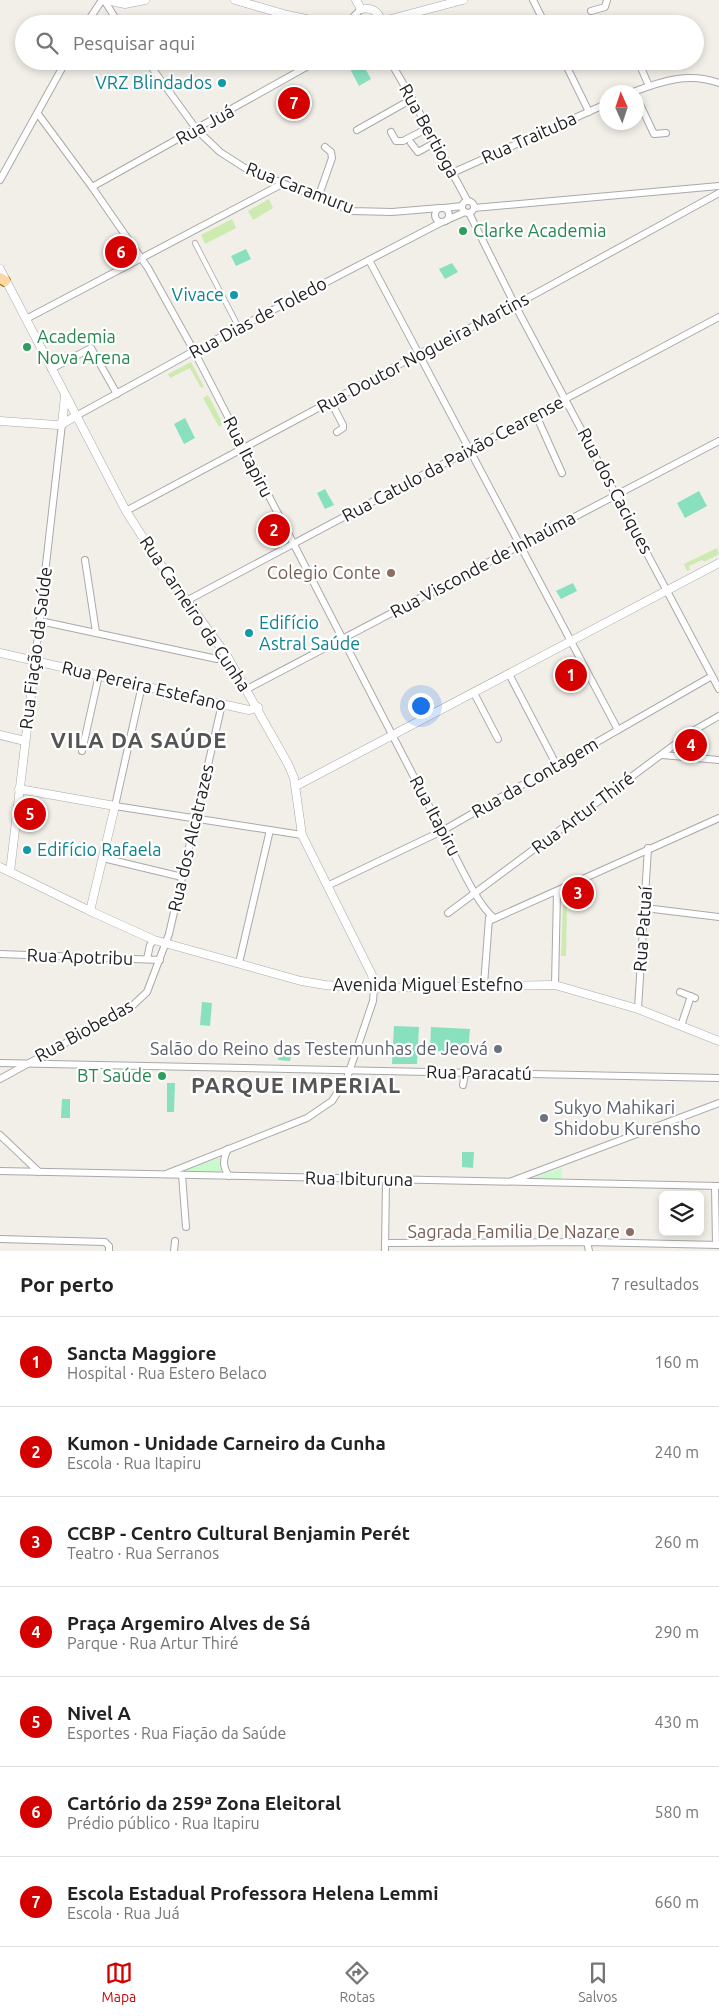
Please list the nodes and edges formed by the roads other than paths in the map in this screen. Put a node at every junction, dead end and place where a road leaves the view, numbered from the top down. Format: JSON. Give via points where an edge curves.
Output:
{"nodes":[{"id":1,"x":104,"y":0,"type":"edge"},
{"id":2,"x":145,"y":0,"type":"edge"},
{"id":3,"x":235,"y":0,"type":"edge"},
{"id":4,"x":356,"y":0,"type":"edge"},
{"id":5,"x":463,"y":0,"type":"edge"},
{"id":6,"x":533,"y":0,"type":"edge"},
{"id":7,"x":607,"y":0,"type":"edge"},
{"id":8,"x":361,"y":9,"type":"junction"},
{"id":9,"x":591,"y":11,"type":"dead end"},
{"id":10,"x":93,"y":15,"type":"edge"},
{"id":11,"x":113,"y":15,"type":"edge"},
{"id":12,"x":286,"y":15,"type":"edge"},
{"id":13,"x":355,"y":15,"type":"edge"},
{"id":14,"x":379,"y":15,"type":"edge"},
{"id":15,"x":410,"y":15,"type":"edge"},
{"id":16,"x":540,"y":15,"type":"edge"},
{"id":17,"x":61,"y":70,"type":"edge"},
{"id":18,"x":153,"y":70,"type":"edge"},
{"id":19,"x":301,"y":70,"type":"edge"},
{"id":20,"x":395,"y":70,"type":"edge"},
{"id":21,"x":568,"y":70,"type":"edge"},
{"id":22,"x":642,"y":70,"type":"edge"},
{"id":23,"x":719,"y":83,"type":"edge"},
{"id":24,"x":649,"y":86,"type":"junction"},
{"id":25,"x":644,"y":88,"type":"edge"},
{"id":26,"x":412,"y":99,"type":"junction"},
{"id":27,"x":599,"y":107,"type":"edge"},
{"id":28,"x":589,"y":112,"type":"junction"},
{"id":29,"x":644,"y":113,"type":"edge"},
{"id":30,"x":38,"y":114,"type":"junction"},
{"id":31,"x":428,"y":128,"type":"junction"},
{"id":32,"x":197,"y":130,"type":"junction"},
{"id":33,"x":357,"y":130,"type":"dead end"},
{"id":34,"x":391,"y":132,"type":"dead end"},
{"id":35,"x":666,"y":133,"type":"dead end"},
{"id":36,"x":436,"y":142,"type":"junction"},
{"id":37,"x":410,"y":143,"type":"dead end"},
{"id":38,"x":325,"y":147,"type":"dead end"},
{"id":39,"x":452,"y":173,"type":"junction"},
{"id":40,"x":0,"y":180,"type":"edge"},
{"id":41,"x":282,"y":184,"type":"junction"},
{"id":42,"x":719,"y":186,"type":"edge"},
{"id":43,"x":92,"y":187,"type":"junction"},
{"id":44,"x":719,"y":193,"type":"edge"},
{"id":45,"x":318,"y":198,"type":"junction"},
{"id":46,"x":442,"y":208,"type":"junction"},
{"id":47,"x":467,"y":208,"type":"junction"},
{"id":48,"x":444,"y":221,"type":"junction"},
{"id":49,"x":195,"y":243,"type":"dead end"},
{"id":50,"x":142,"y":257,"type":"junction"},
{"id":51,"x":369,"y":260,"type":"junction"},
{"id":52,"x":0,"y":269,"type":"edge"},
{"id":53,"x":3,"y":280,"type":"edge"},
{"id":54,"x":515,"y":305,"type":"junction"},
{"id":55,"x":719,"y":317,"type":"edge"},
{"id":56,"x":26,"y":319,"type":"junction"},
{"id":57,"x":239,"y":328,"type":"junction"},
{"id":58,"x":194,"y":351,"type":"junction"},
{"id":59,"x":419,"y":354,"type":"junction"},
{"id":60,"x":51,"y":369,"type":"junction"},
{"id":61,"x":116,"y":394,"type":"junction"},
{"id":62,"x":65,"y":396,"type":"junction"},
{"id":63,"x":567,"y":398,"type":"junction"},
{"id":64,"x":331,"y":402,"type":"junction"},
{"id":65,"x":536,"y":415,"type":"junction"},
{"id":66,"x":76,"y":416,"type":"junction"},
{"id":67,"x":0,"y":421,"type":"edge"},
{"id":68,"x":65,"y":423,"type":"junction"},
{"id":69,"x":80,"y":425,"type":"junction"},
{"id":70,"x":338,"y":432,"type":"dead end"},
{"id":71,"x":719,"y":441,"type":"edge"},
{"id":72,"x":244,"y":448,"type":"junction"},
{"id":73,"x":470,"y":450,"type":"junction"},
{"id":74,"x":562,"y":473,"type":"dead end"},
{"id":75,"x":617,"y":494,"type":"junction"},
{"id":76,"x":126,"y":511,"type":"junction"},
{"id":77,"x":293,"y":544,"type":"junction"},
{"id":78,"x":521,"y":545,"type":"junction"},
{"id":79,"x":85,"y":560,"type":"dead end"},
{"id":80,"x":719,"y":563,"type":"edge"},
{"id":81,"x":667,"y":590,"type":"junction"},
{"id":82,"x":188,"y":600,"type":"junction"},
{"id":83,"x":40,"y":620,"type":"junction"},
{"id":84,"x":96,"y":632,"type":"junction"},
{"id":85,"x":343,"y":640,"type":"junction"},
{"id":86,"x":572,"y":641,"type":"junction"},
{"id":87,"x":0,"y":653,"type":"edge"},
{"id":88,"x":227,"y":656,"type":"junction"},
{"id":89,"x":35,"y":661,"type":"junction"},
{"id":90,"x":509,"y":674,"type":"junction"},
{"id":91,"x":99,"y":676,"type":"junction"},
{"id":92,"x":712,"y":676,"type":"junction"},
{"id":93,"x":142,"y":685,"type":"junction"},
{"id":94,"x":247,"y":689,"type":"junction"},
{"id":95,"x":719,"y":689,"type":"edge"},
{"id":96,"x":474,"y":693,"type":"junction"},
{"id":97,"x":222,"y":704,"type":"junction"},
{"id":98,"x":258,"y":708,"type":"junction"},
{"id":99,"x":719,"y":716,"type":"edge"},
{"id":100,"x":618,"y":730,"type":"junction"},
{"id":101,"x":0,"y":735,"type":"edge"},
{"id":102,"x":393,"y":736,"type":"junction"},
{"id":103,"x":498,"y":739,"type":"dead end"},
{"id":104,"x":26,"y":741,"type":"junction"},
{"id":105,"x":82,"y":751,"type":"dead end"},
{"id":106,"x":662,"y":754,"type":"junction"},
{"id":107,"x":719,"y":760,"type":"edge"},
{"id":108,"x":557,"y":766,"type":"junction"},
{"id":109,"x":296,"y":786,"type":"junction"},
{"id":110,"x":19,"y":789,"type":"junction"},
{"id":111,"x":115,"y":806,"type":"junction"},
{"id":112,"x":719,"y":818,"type":"edge"},
{"id":113,"x":196,"y":819,"type":"junction"},
{"id":114,"x":270,"y":830,"type":"junction"},
{"id":115,"x":442,"y":831,"type":"junction"},
{"id":116,"x":302,"y":835,"type":"junction"},
{"id":117,"x":648,"y":848,"type":"junction"},
{"id":118,"x":103,"y":858,"type":"junction"},
{"id":119,"x":0,"y":868,"type":"edge"},
{"id":120,"x":10,"y":872,"type":"junction"},
{"id":121,"x":182,"y":878,"type":"junction"},
{"id":122,"x":327,"y":886,"type":"junction"},
{"id":123,"x":557,"y":892,"type":"junction"},
{"id":124,"x":476,"y":893,"type":"junction"},
{"id":125,"x":644,"y":908,"type":"junction"},
{"id":126,"x":90,"y":911,"type":"junction"},
{"id":127,"x":448,"y":912,"type":"dead end"},
{"id":128,"x":719,"y":917,"type":"edge"},
{"id":129,"x":491,"y":918,"type":"junction"},
{"id":130,"x":154,"y":940,"type":"junction"},
{"id":131,"x":166,"y":943,"type":"junction"},
{"id":132,"x":0,"y":954,"type":"edge"},
{"id":133,"x":148,"y":959,"type":"junction"},
{"id":134,"x":160,"y":960,"type":"junction"},
{"id":135,"x":239,"y":963,"type":"junction"},
{"id":136,"x":484,"y":985,"type":"junction"},
{"id":137,"x":555,"y":985,"type":"junction"},
{"id":138,"x":374,"y":988,"type":"junction"},
{"id":139,"x":680,"y":992,"type":"dead end"},
{"id":140,"x":638,"y":1009,"type":"junction"},
{"id":141,"x":681,"y":1026,"type":"junction"},
{"id":142,"x":719,"y":1042,"type":"edge"},
{"id":143,"x":0,"y":1063,"type":"edge"},
{"id":144,"x":27,"y":1063,"type":"junction"},
{"id":145,"x":349,"y":1070,"type":"junction"},
{"id":146,"x":464,"y":1073,"type":"junction"},
{"id":147,"x":719,"y":1078,"type":"edge"},
{"id":148,"x":0,"y":1080,"type":"edge"},
{"id":149,"x":463,"y":1085,"type":"dead end"},
{"id":150,"x":719,"y":1103,"type":"edge"},
{"id":151,"x":0,"y":1135,"type":"edge"},
{"id":152,"x":228,"y":1149,"type":"junction"},
{"id":153,"x":0,"y":1171,"type":"edge"},
{"id":154,"x":39,"y":1172,"type":"junction"},
{"id":155,"x":163,"y":1175,"type":"junction"},
{"id":156,"x":182,"y":1176,"type":"junction"},
{"id":157,"x":229,"y":1176,"type":"junction"},
{"id":158,"x":386,"y":1180,"type":"junction"},
{"id":159,"x":508,"y":1183,"type":"junction"},
{"id":160,"x":717,"y":1186,"type":"edge"},
{"id":161,"x":186,"y":1227,"type":"dead end"},
{"id":162,"x":0,"y":1240,"type":"edge"},
{"id":163,"x":175,"y":1241,"type":"dead end"},
{"id":164,"x":588,"y":1242,"type":"junction"},
{"id":165,"x":385,"y":1243,"type":"junction"},
{"id":166,"x":718,"y":1245,"type":"edge"},
{"id":167,"x":109,"y":1251,"type":"edge"},
{"id":168,"x":174,"y":1251,"type":"edge"},
{"id":169,"x":385,"y":1251,"type":"edge"},
{"id":170,"x":589,"y":1251,"type":"edge"}],
"edges":[{"from":1,"to":2,"type":"street","via":[[124,4]]},
{"from":1,"to":10,"type":"street"},
{"from":1,"to":11,"type":"street"},
{"from":3,"to":12,"type":"street"},
{"from":4,"to":8,"type":"street"},
{"from":5,"to":15,"type":"street"},
{"from":6,"to":16,"type":"street"},
{"from":7,"to":9,"type":"street","via":[[605,7]]},
{"from":8,"to":13,"type":"street"},
{"from":8,"to":14,"type":"street","via":[[375,10]]},
{"from":17,"to":30,"type":"street"},
{"from":18,"to":32,"type":"street","name":"Rua Caramuru"},
{"from":19,"to":32,"type":"street","name":"Rua Juá"},
{"from":20,"to":26,"type":"street","name":"Rua Bertioga"},
{"from":21,"to":28,"type":"street"},
{"from":22,"to":24,"type":"street"},
{"from":23,"to":24,"type":"street","via":[[685,77]]},
{"from":24,"to":25,"type":"street"},
{"from":26,"to":31,"type":"street","name":"Rua Bertioga"},
{"from":26,"to":33,"type":"street"},
{"from":27,"to":28,"type":"street","name":"Rua Traituba"},
{"from":28,"to":39,"type":"street","name":"Rua Traituba"},
{"from":29,"to":35,"type":"street","via":[[654,134]]},
{"from":30,"to":40,"type":"street"},
{"from":30,"to":43,"type":"street","name":"Rua Itapiru"},
{"from":31,"to":34,"type":"street","via":[[402,142],[396,141]]},
{"from":31,"to":36,"type":"street","name":"Rua Bertioga"},
{"from":32,"to":41,"type":"street","name":"Rua Caramuru","via":[[234,161]]},
{"from":32,"to":43,"type":"street","name":"Rua Juá"},
{"from":36,"to":37,"type":"street","via":[[418,152]]},
{"from":36,"to":39,"type":"street","name":"Rua Bertioga"},
{"from":38,"to":45,"type":"street","via":[[332,152],[332,158]]},
{"from":39,"to":47,"type":"street","name":"Rua Bertioga"},
{"from":41,"to":45,"type":"street","name":"Rua Caramuru"},
{"from":41,"to":50,"type":"street"},
{"from":42,"to":47,"type":"street","name":"Rua Caramuru"},
{"from":43,"to":50,"type":"street","name":"Rua Itapiru"},
{"from":44,"to":54,"type":"street","name":"Rua Doutor Nogueira Martins"},
{"from":45,"to":46,"type":"street","name":"Rua Caramuru","via":[[360,212]]},
{"from":46,"to":47,"type":"street","name":"Rua Caramuru"},
{"from":46,"to":48,"type":"street","via":[[449,214]]},
{"from":46,"to":48,"type":"street","via":[[435,216]]},
{"from":47,"to":48,"type":"street","name":"Rua Dias de Toledo"},
{"from":47,"to":54,"type":"street","name":"Rua dos Caciques"},
{"from":48,"to":51,"type":"street","name":"Rua Dias de Toledo"},
{"from":49,"to":57,"type":"street"},
{"from":50,"to":56,"type":"street"},
{"from":50,"to":58,"type":"street","name":"Rua Itapiru"},
{"from":51,"to":57,"type":"street","name":"Rua Dias de Toledo"},
{"from":51,"to":59,"type":"street"},
{"from":52,"to":53,"type":"street","name":"Rua Carneiro da Cunha"},
{"from":53,"to":56,"type":"street","name":"Rua Carneiro da Cunha"},
{"from":54,"to":59,"type":"street","name":"Rua Doutor Nogueira Martins"},
{"from":54,"to":63,"type":"street","name":"Rua dos Caciques"},
{"from":55,"to":63,"type":"street","name":"Rua Catulo da Paixão Cearense"},
{"from":56,"to":60,"type":"street","name":"Rua Carneiro da Cunha"},
{"from":57,"to":58,"type":"street","name":"Rua Dias de Toledo"},
{"from":58,"to":61,"type":"street","name":"Rua Dias de Toledo"},
{"from":58,"to":72,"type":"street","name":"Rua Itapiru"},
{"from":59,"to":64,"type":"street","name":"Rua Doutor Nogueira Martins"},
{"from":59,"to":73,"type":"street"},
{"from":60,"to":61,"type":"street","via":[[91,348]]},
{"from":60,"to":62,"type":"street","name":"Rua Carneiro da Cunha"},
{"from":61,"to":66,"type":"street","name":"Rua Dias de Toledo"},
{"from":62,"to":66,"type":"street","name":"Rua Carneiro da Cunha"},
{"from":62,"to":68,"type":"street"},
{"from":63,"to":65,"type":"street","name":"Rua Catulo da Paixão Cearense"},
{"from":63,"to":75,"type":"street","name":"Rua dos Caciques"},
{"from":64,"to":70,"type":"street","via":[[342,424]]},
{"from":64,"to":72,"type":"street","name":"Rua Doutor Nogueira Martins"},
{"from":65,"to":73,"type":"street","name":"Rua Catulo da Paixão Cearense"},
{"from":65,"to":74,"type":"street"},
{"from":66,"to":68,"type":"street"},
{"from":66,"to":69,"type":"street","name":"Rua Carneiro da Cunha"},
{"from":67,"to":68,"type":"street"},
{"from":68,"to":69,"type":"street"},
{"from":68,"to":83,"type":"street","name":"Rua Fiação da Saúde"},
{"from":69,"to":76,"type":"street","name":"Rua Carneiro da Cunha"},
{"from":71,"to":75,"type":"street","name":"Rua Visconde de Inhaúma"},
{"from":72,"to":76,"type":"street","name":"Rua Doutor Nogueira Martins"},
{"from":72,"to":77,"type":"street","name":"Rua Itapiru"},
{"from":73,"to":77,"type":"street","name":"Rua Catulo da Paixão Cearense"},
{"from":73,"to":78,"type":"street"},
{"from":75,"to":78,"type":"street","name":"Rua Visconde de Inhaúma"},
{"from":75,"to":81,"type":"street","name":"Rua dos Caciques"},
{"from":76,"to":82,"type":"street","name":"Rua Carneiro da Cunha"},
{"from":77,"to":82,"type":"street","name":"Rua Catulo da Paixão Cearense"},
{"from":77,"to":85,"type":"street","name":"Rua Itapiru"},
{"from":78,"to":85,"type":"street","name":"Rua Visconde de Inhaúma"},
{"from":78,"to":86,"type":"street"},
{"from":79,"to":84,"type":"street"},
{"from":80,"to":81,"type":"street"},
{"from":81,"to":86,"type":"street"},
{"from":81,"to":92,"type":"street","name":"Rua dos Caciques"},
{"from":82,"to":88,"type":"street","name":"Rua Carneiro da Cunha"},
{"from":83,"to":84,"type":"street"},
{"from":83,"to":89,"type":"street","name":"Rua Fiação da Saúde"},
{"from":84,"to":88,"type":"street","via":[[217,659]]},
{"from":85,"to":94,"type":"street","name":"Rua Visconde de Inhaúma"},
{"from":85,"to":102,"type":"street","name":"Rua Itapiru"},
{"from":86,"to":90,"type":"street"},
{"from":86,"to":100,"type":"street"},
{"from":87,"to":89,"type":"street","name":"Rua Pereira Estefano"},
{"from":88,"to":94,"type":"street","name":"Rua Carneiro da Cunha"},
{"from":89,"to":91,"type":"street","name":"Rua Pereira Estefano"},
{"from":89,"to":104,"type":"street","name":"Rua Fiação da Saúde"},
{"from":90,"to":96,"type":"street"},
{"from":90,"to":108,"type":"street"},
{"from":91,"to":93,"type":"street","name":"Rua Pereira Estefano"},
{"from":91,"to":105,"type":"street"},
{"from":92,"to":95,"type":"street","name":"Rua dos Caciques"},
{"from":92,"to":100,"type":"street","name":"Rua da Contagem"},
{"from":93,"to":97,"type":"street","name":"Rua Pereira Estefano"},
{"from":93,"to":111,"type":"street"},
{"from":94,"to":98,"type":"street","name":"Rua Carneiro da Cunha"},
{"from":96,"to":102,"type":"street"},
{"from":96,"to":103,"type":"street"},
{"from":97,"to":98,"type":"street","name":"Rua Pereira Estefano","via":[[249,710]]},
{"from":97,"to":113,"type":"street","name":"Rua dos Alcatrazes"},
{"from":98,"to":109,"type":"street","name":"Rua Carneiro da Cunha"},
{"from":99,"to":106,"type":"street","name":"Rua Artur Thiré"},
{"from":100,"to":108,"type":"street","name":"Rua da Contagem"},
{"from":101,"to":104,"type":"street"},
{"from":102,"to":109,"type":"street"},
{"from":102,"to":115,"type":"street","name":"Rua Itapiru"},
{"from":104,"to":110,"type":"street","name":"Rua Fiação da Saúde"},
{"from":106,"to":107,"type":"street"},
{"from":106,"to":124,"type":"street","name":"Rua Artur Thiré"},
{"from":108,"to":115,"type":"street","name":"Rua da Contagem"},
{"from":109,"to":116,"type":"street","name":"Rua Carneiro da Cunha"},
{"from":110,"to":111,"type":"street"},
{"from":110,"to":120,"type":"street","name":"Rua Fiação da Saúde"},
{"from":111,"to":113,"type":"street"},
{"from":111,"to":118,"type":"street"},
{"from":112,"to":117,"type":"street"},
{"from":113,"to":114,"type":"street"},
{"from":113,"to":121,"type":"street","name":"Rua dos Alcatrazes"},
{"from":114,"to":116,"type":"street"},
{"from":114,"to":135,"type":"street"},
{"from":115,"to":122,"type":"street","name":"Rua da Contagem"},
{"from":115,"to":124,"type":"street","name":"Rua Itapiru"},
{"from":116,"to":122,"type":"street","name":"Rua Carneiro da Cunha"},
{"from":117,"to":123,"type":"street"},
{"from":117,"to":125,"type":"street","name":"Rua Patuaí"},
{"from":118,"to":121,"type":"street"},
{"from":118,"to":126,"type":"street"},
{"from":119,"to":120,"type":"street","name":"Avenida Miguel Estefno"},
{"from":120,"to":126,"type":"street","name":"Avenida Miguel Estefno"},
{"from":121,"to":131,"type":"street","name":"Rua dos Alcatrazes"},
{"from":122,"to":138,"type":"street","name":"Rua Carneiro da Cunha","via":[[372,975]]},
{"from":123,"to":129,"type":"street"},
{"from":123,"to":137,"type":"street"},
{"from":124,"to":127,"type":"street","name":"Rua Artur Thiré"},
{"from":124,"to":129,"type":"street","name":"Rua Itapiru"},
{"from":125,"to":128,"type":"street"},
{"from":125,"to":140,"type":"street","name":"Rua Patuaí"},
{"from":126,"to":130,"type":"street","name":"Avenida Miguel Estefno"},
{"from":129,"to":136,"type":"street"},
{"from":130,"to":131,"type":"street","name":"Avenida Miguel Estefno"},
{"from":130,"to":133,"type":"street"},
{"from":131,"to":134,"type":"street","name":"Rua Biobedas"},
{"from":131,"to":135,"type":"street","name":"Avenida Miguel Estefno"},
{"from":132,"to":133,"type":"street","name":"Rua Apotribu"},
{"from":133,"to":134,"type":"street","name":"Rua Apotribu"},
{"from":134,"to":144,"type":"street","name":"Rua Biobedas","via":[[147,992],[139,1000]]},
{"from":135,"to":138,"type":"street","name":"Avenida Miguel Estefno","via":[[314,984]]},
{"from":136,"to":137,"type":"street","name":"Avenida Miguel Estefno"},
{"from":136,"to":138,"type":"street","name":"Avenida Miguel Estefno"},
{"from":137,"to":140,"type":"street","name":"Avenida Miguel Estefno"},
{"from":138,"to":145,"type":"street"},
{"from":139,"to":141,"type":"street","via":[[693,997]]},
{"from":140,"to":141,"type":"street","name":"Avenida Miguel Estefno"},
{"from":141,"to":142,"type":"street","name":"Avenida Miguel Estefno"},
{"from":143,"to":144,"type":"street","name":"Rua Paracatú"},
{"from":144,"to":145,"type":"street","name":"Rua Paracatú"},
{"from":144,"to":148,"type":"street","name":"Rua Biobedas"},
{"from":145,"to":146,"type":"street","name":"Rua Paracatú"},
{"from":145,"to":152,"type":"street","via":[[337,1094],[317,1113]]},
{"from":146,"to":147,"type":"street","name":"Rua Paracatú"},
{"from":146,"to":149,"type":"street"},
{"from":150,"to":159,"type":"street"},
{"from":151,"to":154,"type":"street"},
{"from":152,"to":155,"type":"street"},
{"from":152,"to":157,"type":"street","via":[[223,1162]]},
{"from":153,"to":154,"type":"street","name":"Rua Ibituruna"},
{"from":154,"to":155,"type":"street","name":"Rua Ibituruna"},
{"from":155,"to":156,"type":"street","name":"Rua Ibituruna"},
{"from":156,"to":157,"type":"street","name":"Rua Ibituruna"},
{"from":156,"to":161,"type":"street"},
{"from":157,"to":158,"type":"street","name":"Rua Ibituruna"},
{"from":158,"to":159,"type":"street","name":"Rua Ibituruna"},
{"from":158,"to":165,"type":"street"},
{"from":159,"to":160,"type":"street","name":"Rua Ibituruna"},
{"from":160,"to":166,"type":"street"},
{"from":162,"to":167,"type":"street","via":[[105,1242]]},
{"from":163,"to":168,"type":"street"},
{"from":164,"to":165,"type":"street"},
{"from":164,"to":166,"type":"street"},
{"from":164,"to":170,"type":"street"},
{"from":165,"to":169,"type":"street"}]}
